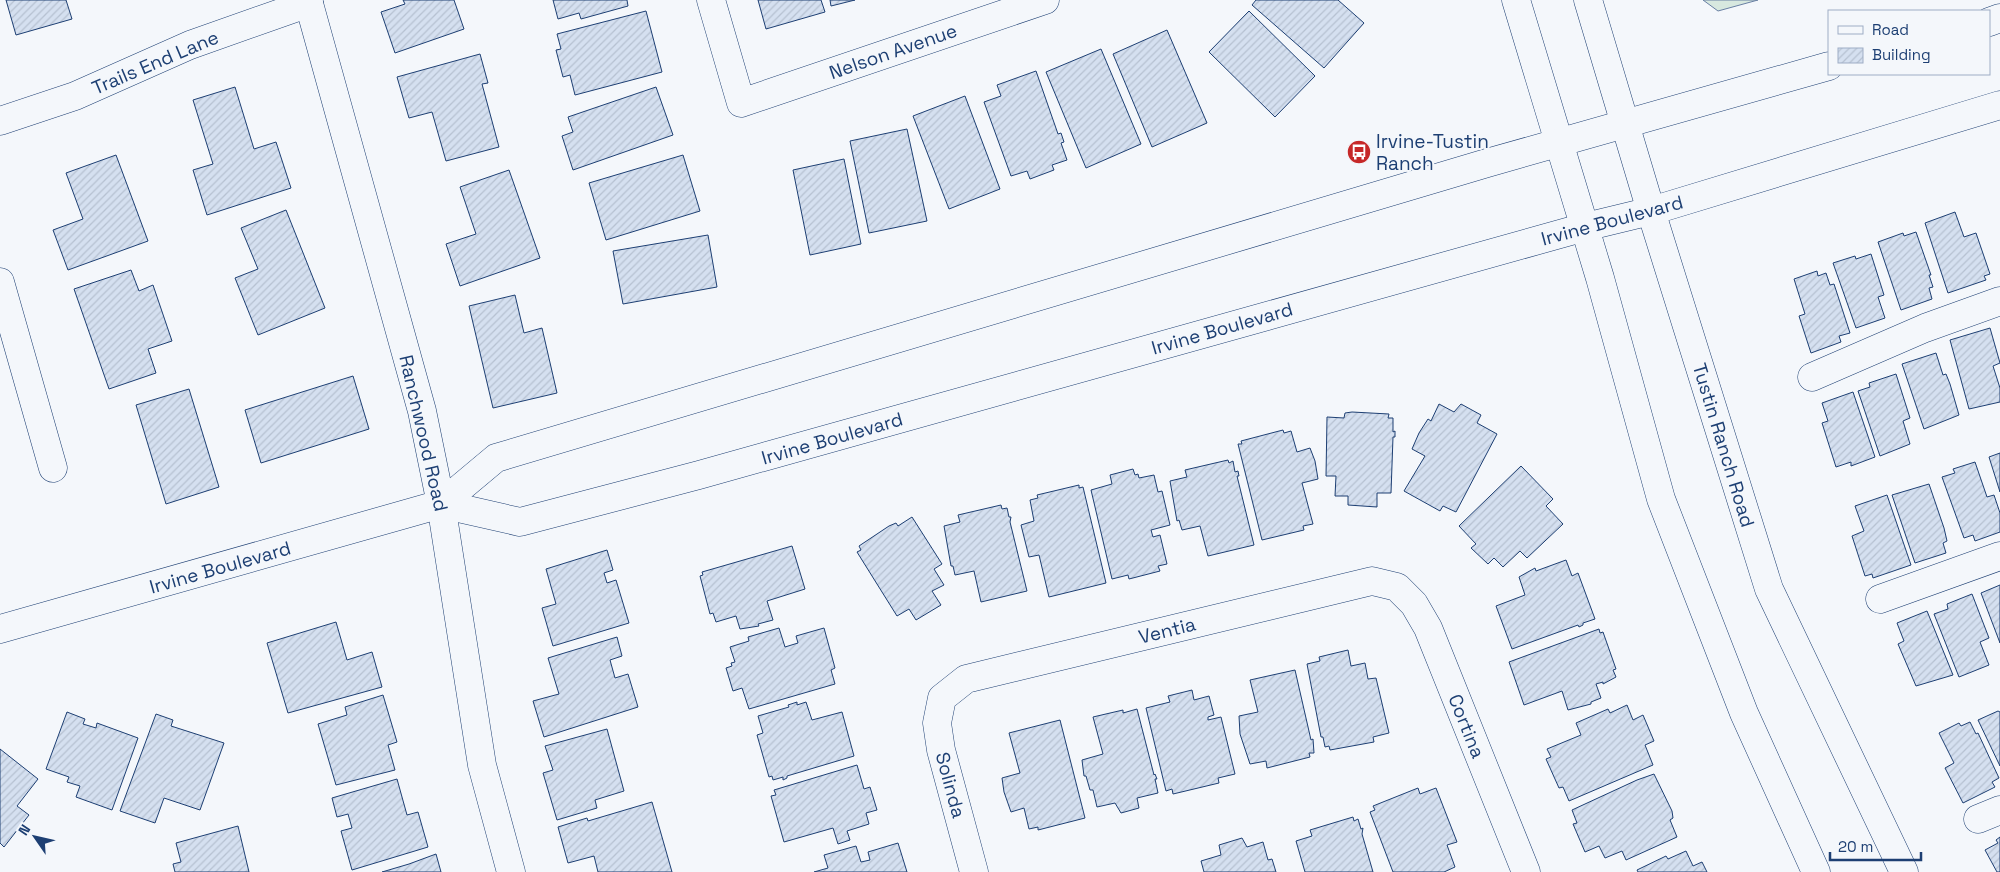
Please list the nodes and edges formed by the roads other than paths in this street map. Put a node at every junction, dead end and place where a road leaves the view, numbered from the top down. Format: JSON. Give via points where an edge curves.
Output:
{"nodes":[{"id":1,"x":711,"y":0,"type":"edge"},
{"id":2,"x":1045,"y":0,"type":"edge"},
{"id":3,"x":1516,"y":0,"type":"edge"},
{"id":4,"x":1588,"y":0,"type":"edge"},
{"id":5,"x":309,"y":2,"type":"edge"},
{"id":6,"x":1828,"y":66,"type":"edge"},
{"id":7,"x":2000,"y":105,"type":"edge"},
{"id":8,"x":0,"y":121,"type":"edge"},
{"id":9,"x":1624,"y":123,"type":"junction"},
{"id":10,"x":1559,"y":142,"type":"junction"},
{"id":11,"x":1650,"y":211,"type":"junction"},
{"id":12,"x":1584,"y":227,"type":"junction"},
{"id":13,"x":0,"y":282,"type":"edge"},
{"id":14,"x":2000,"y":301,"type":"edge"},
{"id":15,"x":1812,"y":377,"type":"dead end"},
{"id":16,"x":53,"y":468,"type":"dead end"},
{"id":17,"x":441,"y":504,"type":"junction"},
{"id":18,"x":2000,"y":556,"type":"edge"},
{"id":19,"x":1397,"y":587,"type":"joint"},
{"id":20,"x":1880,"y":599,"type":"dead end"},
{"id":21,"x":0,"y":629,"type":"edge"},
{"id":22,"x":942,"y":698,"type":"joint"},
{"id":23,"x":511,"y":872,"type":"edge"},
{"id":24,"x":974,"y":872,"type":"edge"},
{"id":25,"x":1526,"y":872,"type":"edge"},
{"id":26,"x":1816,"y":872,"type":"edge"},
{"id":27,"x":1904,"y":872,"type":"edge"}],
"edges":[{"from":1,"to":2,"type":"main road","name":"Nelson Avenue","via":[[741,103]]},
{"from":3,"to":10,"type":"main road"},
{"from":4,"to":9,"type":"main road","name":"Tustin Ranch Road"},
{"from":5,"to":8,"type":"main road","name":"Trails End Lane","via":[[190,45],[75,96]]},
{"from":5,"to":17,"type":"main road","name":"Ranchwood Road","via":[[422,411]]},
{"from":6,"to":9,"type":"main road","name":"Irvine Boulevard"},
{"from":7,"to":11,"type":"main road","name":"Irvine Boulevard"},
{"from":9,"to":10,"type":"main road","name":"Irvine Boulevard"},
{"from":9,"to":11,"type":"main road","name":"Tustin Ranch Road"},
{"from":10,"to":12,"type":"main road"},
{"from":10,"to":17,"type":"main road","name":"Irvine Boulevard","via":[[496,458]]},
{"from":11,"to":12,"type":"main road","name":"Irvine Boulevard"},
{"from":11,"to":27,"type":"main road","name":"Tustin Ranch Road","via":[[1769,589]]},
{"from":12,"to":17,"type":"main road","name":"Irvine Boulevard","via":[[699,475],[520,522]]},
{"from":12,"to":26,"type":"main road","via":[[1661,499],[1744,714]]},
{"from":13,"to":16,"type":"main road"},
{"from":14,"to":15,"type":"main road","via":[[1925,328]]},
{"from":17,"to":21,"type":"main road","name":"Irvine Boulevard"},
{"from":17,"to":23,"type":"main road","name":"Ranchwood Road","via":[[482,765]]},
{"from":18,"to":20,"type":"main road"},
{"from":19,"to":22,"type":"main road","name":"Ventia","via":[[1372,581],[966,679]]},
{"from":19,"to":25,"type":"main road","name":"Cortina","via":[[1414,604],[1428,628]]},
{"from":22,"to":24,"type":"main road","name":"Solinda","via":[[937,723],[941,750]]}]}
